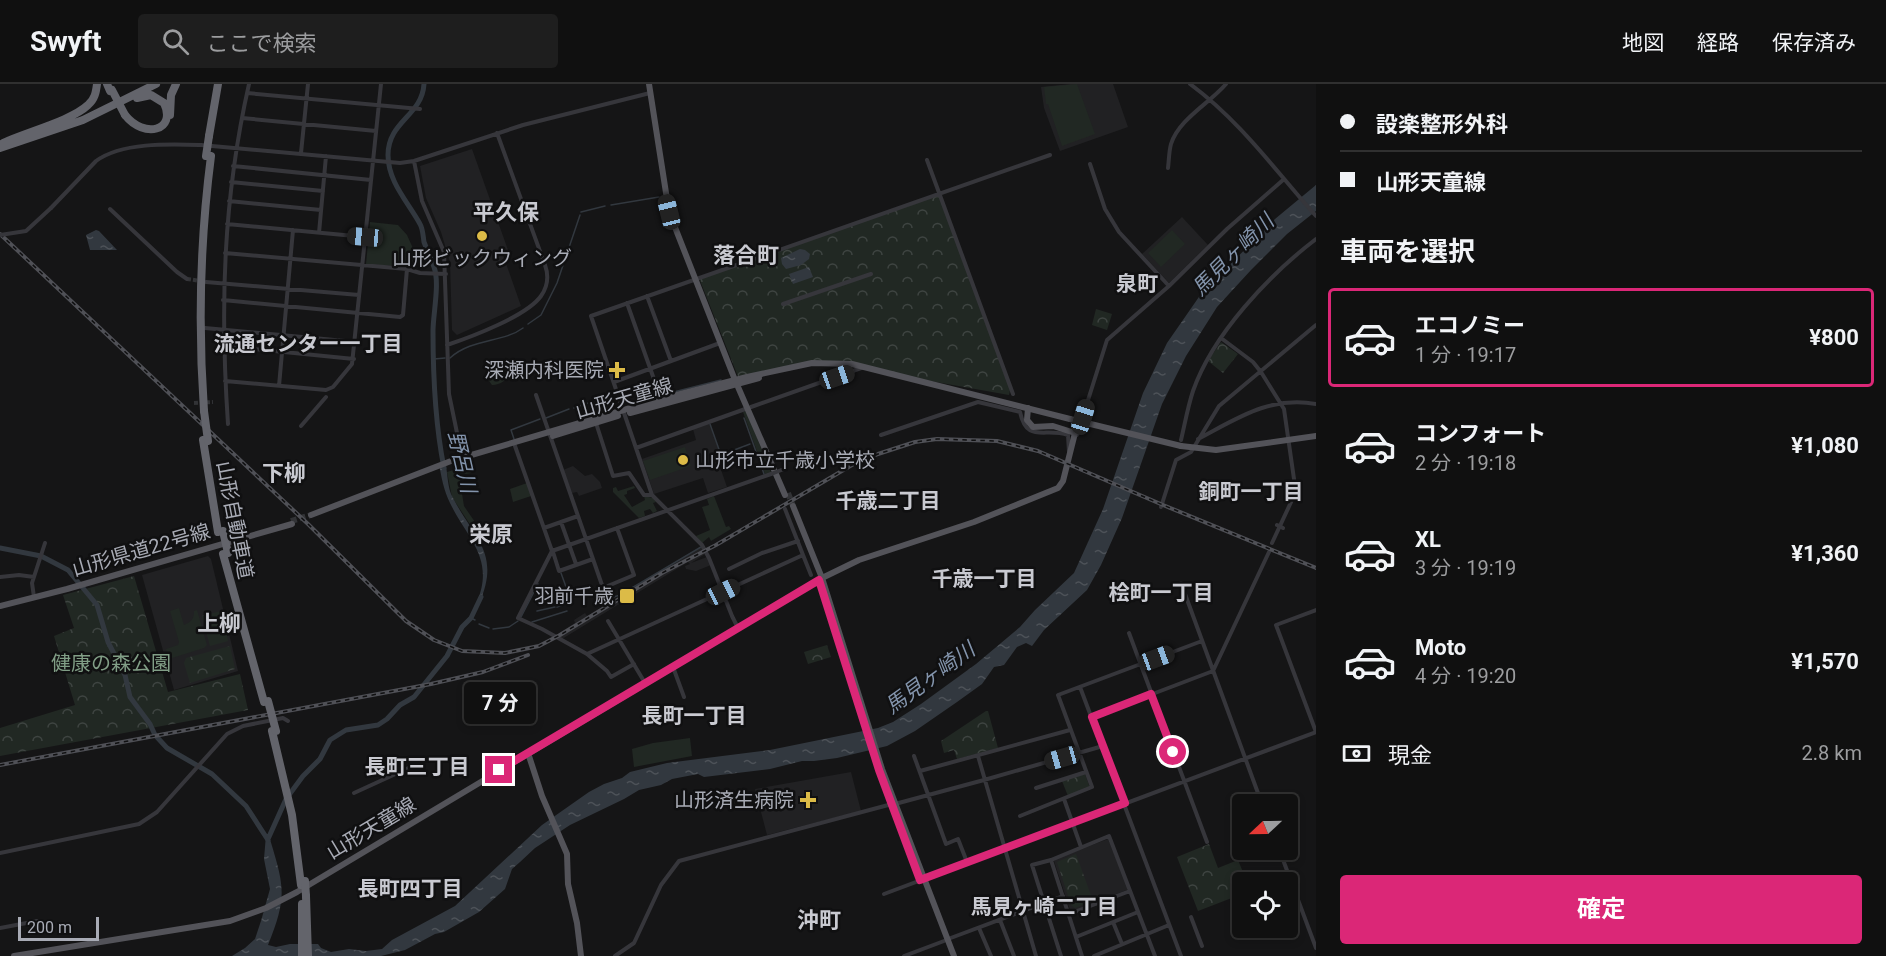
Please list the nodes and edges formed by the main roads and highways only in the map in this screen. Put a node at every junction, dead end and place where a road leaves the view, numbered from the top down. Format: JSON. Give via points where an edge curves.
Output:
{"nodes":[{"id":1,"x":97,"y":84,"type":"edge"},
{"id":2,"x":148,"y":84,"type":"edge"},
{"id":3,"x":156,"y":84,"type":"edge"},
{"id":4,"x":176,"y":84,"type":"edge"},
{"id":5,"x":217,"y":84,"type":"edge"},
{"id":6,"x":223,"y":84,"type":"edge"},
{"id":7,"x":651,"y":84,"type":"edge"},
{"id":8,"x":110,"y":87,"type":"edge"},
{"id":9,"x":124,"y":116,"type":"junction"},
{"id":10,"x":82,"y":120,"type":"junction"},
{"id":11,"x":211,"y":136,"type":"junction"},
{"id":12,"x":1,"y":145,"type":"edge"},
{"id":13,"x":697,"y":279,"type":"junction"},
{"id":14,"x":738,"y":381,"type":"junction"},
{"id":15,"x":1026,"y":408,"type":"junction"},
{"id":16,"x":624,"y":413,"type":"junction"},
{"id":17,"x":549,"y":435,"type":"junction"},
{"id":18,"x":1316,"y":436,"type":"edge"},
{"id":19,"x":462,"y":460,"type":"junction"},
{"id":20,"x":786,"y":494,"type":"tunnel mouth"},
{"id":21,"x":789,"y":508,"type":"tunnel mouth"},
{"id":22,"x":311,"y":516,"type":"tunnel mouth"},
{"id":23,"x":291,"y":522,"type":"tunnel mouth"},
{"id":24,"x":821,"y":579,"type":"junction"},
{"id":25,"x":0,"y":605,"type":"edge"},
{"id":26,"x":528,"y":753,"type":"junction"},
{"id":27,"x":305,"y":916,"type":"junction"},
{"id":28,"x":14,"y":956,"type":"edge"},
{"id":29,"x":302,"y":956,"type":"edge"},
{"id":30,"x":308,"y":956,"type":"edge"},
{"id":31,"x":581,"y":956,"type":"edge"},
{"id":32,"x":952,"y":956,"type":"edge"}],
"edges":[{"from":1,"to":12,"type":"highway","via":[[88,106]]},
{"from":2,"to":12,"type":"highway"},
{"from":3,"to":10,"type":"highway"},
{"from":4,"to":9,"type":"highway","via":[[169,119],[159,131],[139,132]]},
{"from":5,"to":11,"type":"highway","name":"山形自動車道"},
{"from":6,"to":11,"type":"highway","name":"山形自動車道"},
{"from":7,"to":13,"type":"main road","via":[[669,196]]},
{"from":7,"to":13,"type":"main road","via":[[665,196]]},
{"from":8,"to":9,"type":"highway","bridge":true},
{"from":9,"to":10,"type":"highway","via":[[138,128],[150,130],[161,126],[166,105],[145,96]]},
{"from":10,"to":12,"type":"highway"},
{"from":11,"to":27,"type":"highway","name":"山形自動車道","bridge":true,"via":[[196,241],[196,357],[205,440],[226,554],[294,812]]},
{"from":13,"to":14,"type":"main road"},
{"from":13,"to":14,"type":"main road"},
{"from":14,"to":15,"type":"main road","name":"山形天童線","via":[[794,366],[831,362]]},
{"from":14,"to":16,"type":"main road","name":"山形天童線"},
{"from":14,"to":16,"type":"main road","name":"山形天童線","via":[[660,399]]},
{"from":14,"to":20,"type":"main road"},
{"from":15,"to":18,"type":"main road","name":"山形天童線","bridge":true,"via":[[1193,449],[1216,450]]},
{"from":15,"to":24,"type":"main road","name":"山形天童線","via":[[1031,426],[1053,426],[1075,433],[1058,488],[974,522],[859,560]]},
{"from":16,"to":17,"type":"main road","name":"山形天童線"},
{"from":16,"to":17,"type":"main road","name":"山形天童線"},
{"from":17,"to":19,"type":"main road"},
{"from":17,"to":19,"type":"main road","name":"山形天童線"},
{"from":19,"to":22,"type":"main road"},
{"from":21,"to":24,"type":"main road"},
{"from":23,"to":25,"type":"main road","name":"山形県道22号線"},
{"from":24,"to":26,"type":"main road","name":"山形天童線"},
{"from":24,"to":32,"type":"main road","via":[[893,804]]},
{"from":26,"to":28,"type":"main road","name":"山形天童線","via":[[285,899],[250,915]]},
{"from":26,"to":31,"type":"main road","via":[[567,854],[568,884]]},
{"from":27,"to":29,"type":"highway","name":"山形自動車道"},
{"from":27,"to":30,"type":"highway","name":"山形自動車道"}]}
